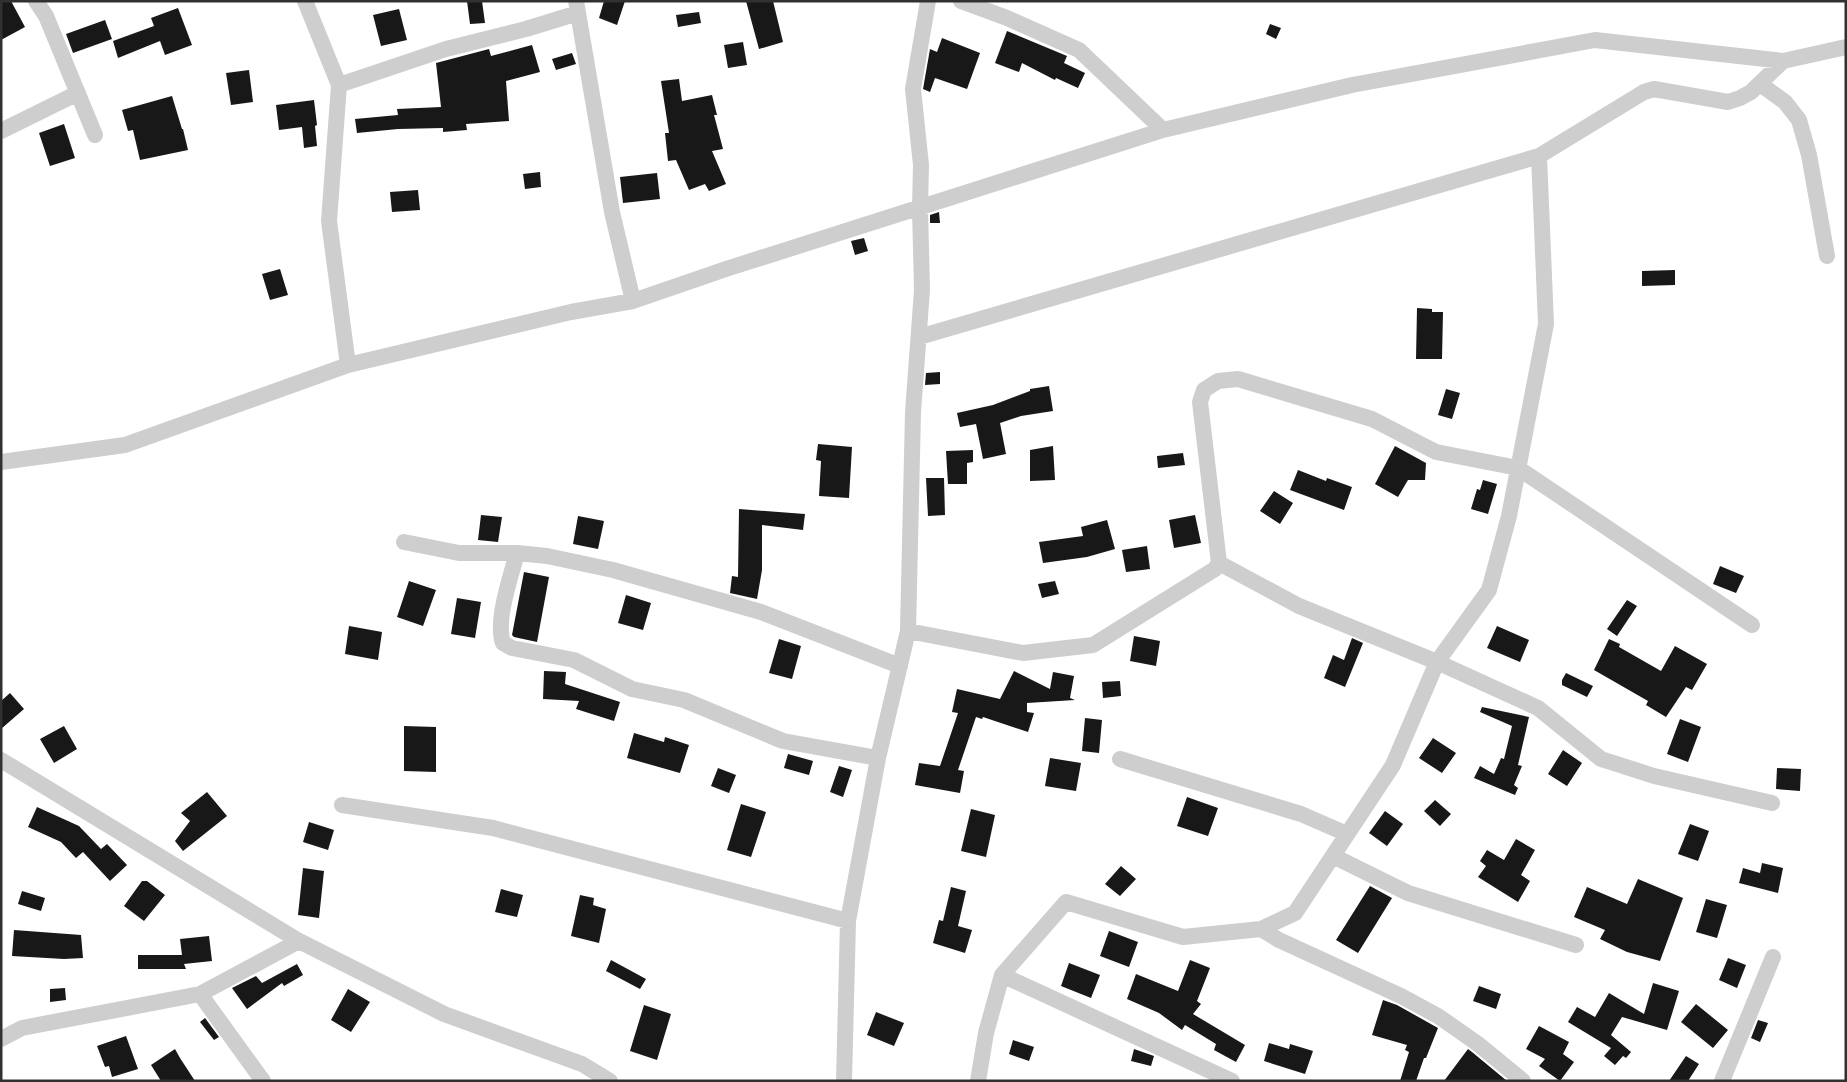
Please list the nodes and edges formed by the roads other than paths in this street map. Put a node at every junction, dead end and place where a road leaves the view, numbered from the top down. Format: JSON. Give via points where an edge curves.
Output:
{"nodes":[{"id":1,"x":36,"y":1,"type":"edge"},
{"id":2,"x":305,"y":1,"type":"edge"},
{"id":3,"x":928,"y":1,"type":"edge"},
{"id":4,"x":960,"y":1,"type":"edge"},
{"id":5,"x":577,"y":7,"type":"edge"},
{"id":6,"x":1846,"y":47,"type":"edge"},
{"id":7,"x":1783,"y":61,"type":"junction"},
{"id":8,"x":1760,"y":84,"type":"junction"},
{"id":9,"x":339,"y":85,"type":"junction"},
{"id":10,"x":78,"y":93,"type":"junction"},
{"id":11,"x":1163,"y":130,"type":"junction"},
{"id":12,"x":1,"y":131,"type":"edge"},
{"id":13,"x":95,"y":135,"type":"dead end"},
{"id":14,"x":1540,"y":156,"type":"junction"},
{"id":15,"x":920,"y":208,"type":"junction"},
{"id":16,"x":1826,"y":256,"type":"dead end"},
{"id":17,"x":633,"y":301,"type":"junction"},
{"id":18,"x":919,"y":337,"type":"junction"},
{"id":19,"x":348,"y":365,"type":"junction"},
{"id":20,"x":1,"y":462,"type":"edge"},
{"id":21,"x":1518,"y":468,"type":"junction"},
{"id":22,"x":404,"y":542,"type":"dead end"},
{"id":23,"x":517,"y":553,"type":"junction"},
{"id":24,"x":1220,"y":563,"type":"junction"},
{"id":25,"x":1752,"y":625,"type":"dead end"},
{"id":26,"x":908,"y":630,"type":"junction"},
{"id":27,"x":1437,"y":662,"type":"junction"},
{"id":28,"x":900,"y":666,"type":"junction"},
{"id":29,"x":878,"y":758,"type":"junction"},
{"id":30,"x":1,"y":760,"type":"edge"},
{"id":31,"x":1120,"y":760,"type":"dead end"},
{"id":32,"x":1772,"y":803,"type":"dead end"},
{"id":33,"x":342,"y":804,"type":"dead end"},
{"id":34,"x":1347,"y":834,"type":"junction"},
{"id":35,"x":1333,"y":856,"type":"junction"},
{"id":36,"x":848,"y":921,"type":"junction"},
{"id":37,"x":1261,"y":929,"type":"junction"},
{"id":38,"x":299,"y":940,"type":"junction"},
{"id":39,"x":1576,"y":945,"type":"dead end"},
{"id":40,"x":1773,"y":957,"type":"dead end"},
{"id":41,"x":1002,"y":975,"type":"junction"},
{"id":42,"x":200,"y":994,"type":"junction"},
{"id":43,"x":1,"y":1039,"type":"edge"},
{"id":44,"x":263,"y":1081,"type":"edge"},
{"id":45,"x":610,"y":1081,"type":"edge"},
{"id":46,"x":844,"y":1081,"type":"edge"},
{"id":47,"x":978,"y":1081,"type":"edge"},
{"id":48,"x":1232,"y":1081,"type":"edge"},
{"id":49,"x":1523,"y":1081,"type":"edge"},
{"id":50,"x":1722,"y":1081,"type":"edge"}],
"edges":[{"from":1,"to":10,"type":"street","via":[[46,16]]},
{"from":2,"to":9,"type":"street"},
{"from":3,"to":15,"type":"street","via":[[912,89],[921,165]]},
{"from":4,"to":11,"type":"street","via":[[1079,50]]},
{"from":5,"to":9,"type":"street","via":[[526,29],[446,49]]},
{"from":5,"to":17,"type":"street","via":[[612,212]]},
{"from":6,"to":7,"type":"street"},
{"from":7,"to":8,"type":"street"},
{"from":7,"to":11,"type":"street","via":[[1595,40],[1352,85]]},
{"from":8,"to":14,"type":"street","via":[[1728,102],[1654,89],[1644,92]]},
{"from":8,"to":16,"type":"street","via":[[1785,102],[1799,120],[1809,155]]},
{"from":9,"to":19,"type":"street","via":[[329,221]]},
{"from":10,"to":12,"type":"street"},
{"from":10,"to":13,"type":"street"},
{"from":11,"to":15,"type":"street"},
{"from":14,"to":18,"type":"street"},
{"from":14,"to":21,"type":"street","via":[[1546,324]]},
{"from":15,"to":17,"type":"street"},
{"from":15,"to":18,"type":"street","via":[[922,290]]},
{"from":17,"to":19,"type":"street","via":[[572,312]]},
{"from":18,"to":26,"type":"street","via":[[913,412]]},
{"from":19,"to":20,"type":"street","via":[[125,446]]},
{"from":21,"to":24,"type":"street","via":[[1436,452],[1372,419],[1238,379],[1218,381],[1204,390],[1200,402]]},
{"from":21,"to":25,"type":"street"},
{"from":21,"to":27,"type":"street","via":[[1489,590]]},
{"from":22,"to":23,"type":"street","via":[[459,553]]},
{"from":23,"to":28,"type":"street","via":[[614,570],[761,612]]},
{"from":23,"to":29,"type":"street","via":[[500,629],[503,643],[512,648],[574,660],[632,689],[684,700],[783,741]]},
{"from":24,"to":26,"type":"street","via":[[1216,569],[1093,645],[1023,653]]},
{"from":24,"to":27,"type":"street","via":[[1298,606]]},
{"from":26,"to":28,"type":"street"},
{"from":27,"to":32,"type":"street","via":[[1538,708],[1601,759],[1654,776]]},
{"from":27,"to":34,"type":"street","via":[[1393,765]]},
{"from":28,"to":29,"type":"street"},
{"from":29,"to":36,"type":"street"},
{"from":30,"to":38,"type":"street"},
{"from":31,"to":34,"type":"street","via":[[1301,814]]},
{"from":33,"to":36,"type":"street","via":[[493,828]]},
{"from":34,"to":35,"type":"street"},
{"from":35,"to":37,"type":"street","via":[[1295,913]]},
{"from":35,"to":39,"type":"street","via":[[1408,893]]},
{"from":36,"to":46,"type":"street"},
{"from":37,"to":41,"type":"street","via":[[1183,937],[1066,902]]},
{"from":37,"to":49,"type":"street","via":[[1438,1016]]},
{"from":38,"to":42,"type":"street"},
{"from":38,"to":45,"type":"street","via":[[444,1014],[582,1064]]},
{"from":40,"to":50,"type":"street"},
{"from":41,"to":47,"type":"street","via":[[986,1033]]},
{"from":41,"to":48,"type":"street"},
{"from":42,"to":43,"type":"street","via":[[22,1028]]},
{"from":42,"to":44,"type":"street"}]}
